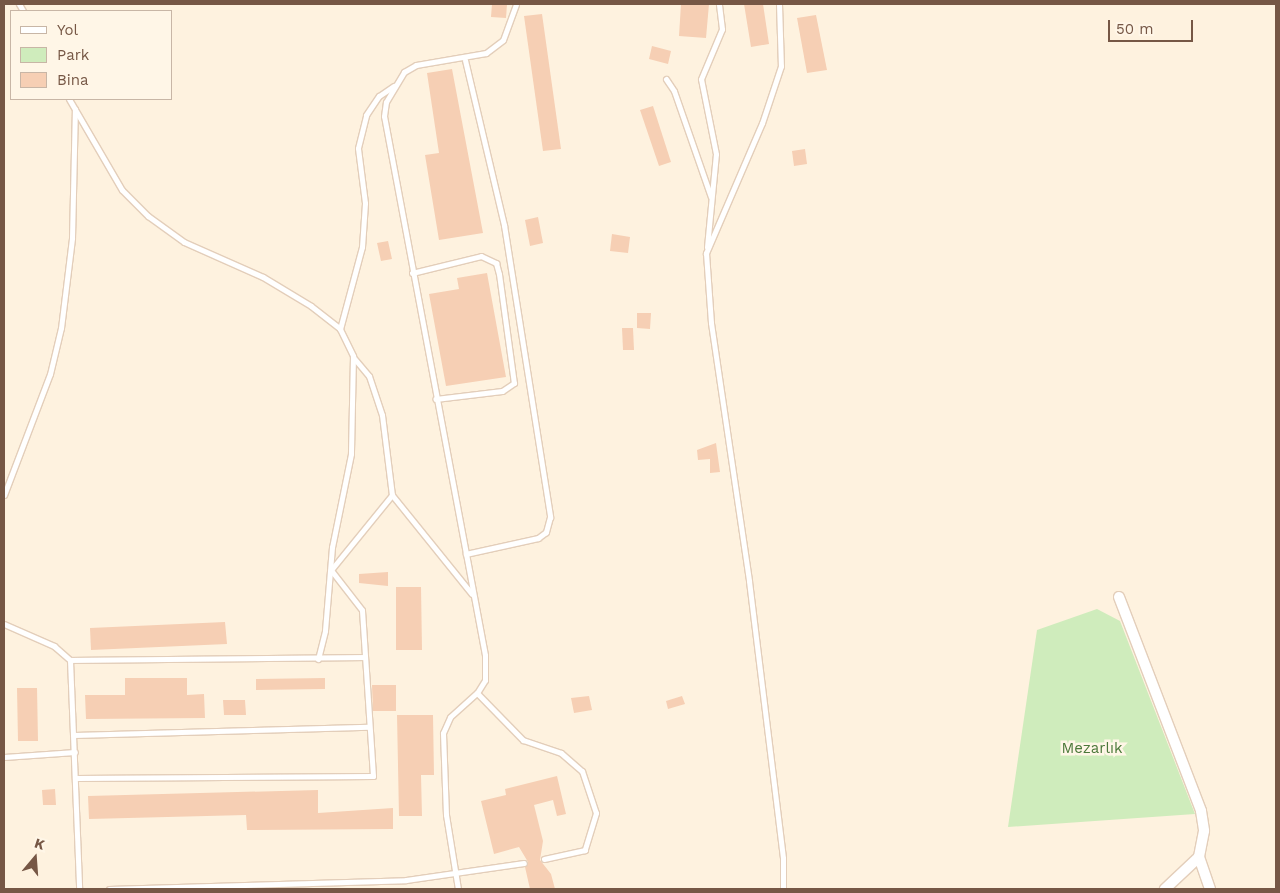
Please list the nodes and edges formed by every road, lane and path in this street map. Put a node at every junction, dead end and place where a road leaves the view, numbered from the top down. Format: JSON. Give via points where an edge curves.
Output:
{"nodes":[{"id":1,"x":516,"y":4,"type":"edge"},
{"id":2,"x":719,"y":4,"type":"edge"},
{"id":3,"x":779,"y":4,"type":"edge"},
{"id":4,"x":465,"y":60,"type":"junction"},
{"id":5,"x":666,"y":79,"type":"dead end"},
{"id":6,"x":394,"y":86,"type":"junction"},
{"id":7,"x":70,"y":100,"type":"edge"},
{"id":8,"x":75,"y":109,"type":"junction"},
{"id":9,"x":711,"y":198,"type":"junction"},
{"id":10,"x":706,"y":253,"type":"junction"},
{"id":11,"x":412,"y":273,"type":"junction"},
{"id":12,"x":340,"y":330,"type":"junction"},
{"id":13,"x":353,"y":356,"type":"junction"},
{"id":14,"x":435,"y":399,"type":"junction"},
{"id":15,"x":4,"y":495,"type":"edge"},
{"id":16,"x":392,"y":495,"type":"junction"},
{"id":17,"x":466,"y":554,"type":"junction"},
{"id":18,"x":331,"y":570,"type":"junction"},
{"id":19,"x":473,"y":595,"type":"junction"},
{"id":20,"x":1119,"y":597,"type":"dead end"},
{"id":21,"x":4,"y":624,"type":"edge"},
{"id":22,"x":364,"y":657,"type":"junction"},
{"id":23,"x":318,"y":659,"type":"junction"},
{"id":24,"x":70,"y":660,"type":"junction"},
{"id":25,"x":477,"y":693,"type":"junction"},
{"id":26,"x":369,"y":727,"type":"junction"},
{"id":27,"x":74,"y":735,"type":"junction"},
{"id":28,"x":75,"y":752,"type":"junction"},
{"id":29,"x":4,"y":757,"type":"edge"},
{"id":30,"x":76,"y":778,"type":"junction"},
{"id":31,"x":1199,"y":857,"type":"junction"},
{"id":32,"x":544,"y":859,"type":"dead end"},
{"id":33,"x":524,"y":863,"type":"dead end"},
{"id":34,"x":454,"y":877,"type":"junction"},
{"id":35,"x":79,"y":889,"type":"edge"},
{"id":36,"x":110,"y":889,"type":"edge"},
{"id":37,"x":458,"y":889,"type":"edge"},
{"id":38,"x":784,"y":889,"type":"edge"},
{"id":39,"x":1165,"y":889,"type":"edge"},
{"id":40,"x":1210,"y":889,"type":"edge"}],
"edges":[{"from":1,"to":4,"type":"lane","via":[[503,40]]},
{"from":2,"to":9,"type":"lane","via":[[722,30],[701,79],[716,154]]},
{"from":3,"to":10,"type":"lane","via":[[781,66],[762,123]]},
{"from":4,"to":6,"type":"lane","via":[[416,65]]},
{"from":4,"to":17,"type":"lane","via":[[504,225],[550,517],[546,532],[538,538]]},
{"from":5,"to":9,"type":"lane","via":[[674,91]]},
{"from":6,"to":11,"type":"lane","via":[[384,116],[387,148]]},
{"from":6,"to":12,"type":"lane","via":[[379,96],[364,123],[358,148],[365,203],[362,247]]},
{"from":7,"to":8,"type":"lane"},
{"from":8,"to":12,"type":"lane","via":[[122,190],[148,216],[184,242],[271,282]]},
{"from":8,"to":15,"type":"lane","via":[[72,238],[61,328],[50,374]]},
{"from":9,"to":10,"type":"lane"},
{"from":10,"to":38,"type":"lane","via":[[711,323],[748,581]]},
{"from":11,"to":14,"type":"lane"},
{"from":11,"to":14,"type":"lane","via":[[481,256],[496,263],[499,274],[514,383],[502,390]]},
{"from":12,"to":13,"type":"lane"},
{"from":13,"to":16,"type":"lane","via":[[369,376],[382,415]]},
{"from":13,"to":18,"type":"lane","via":[[351,454]]},
{"from":14,"to":17,"type":"lane"},
{"from":16,"to":18,"type":"lane"},
{"from":16,"to":19,"type":"lane"},
{"from":17,"to":19,"type":"lane"},
{"from":18,"to":22,"type":"lane","via":[[362,610]]},
{"from":18,"to":23,"type":"lane"},
{"from":19,"to":25,"type":"lane","via":[[485,655],[485,680]]},
{"from":20,"to":31,"type":"street","via":[[1201,811],[1204,831]]},
{"from":21,"to":24,"type":"lane","via":[[54,646]]},
{"from":22,"to":23,"type":"lane"},
{"from":22,"to":26,"type":"lane"},
{"from":23,"to":24,"type":"lane"},
{"from":24,"to":27,"type":"lane"},
{"from":25,"to":32,"type":"lane","via":[[523,740],[561,753],[582,771],[596,814],[586,850]]},
{"from":25,"to":34,"type":"lane","via":[[450,717],[442,732]]},
{"from":26,"to":27,"type":"lane"},
{"from":26,"to":30,"type":"lane","via":[[373,776]]},
{"from":27,"to":28,"type":"lane"},
{"from":28,"to":29,"type":"lane"},
{"from":28,"to":30,"type":"lane"},
{"from":30,"to":35,"type":"lane"},
{"from":31,"to":39,"type":"street"},
{"from":31,"to":40,"type":"street"},
{"from":33,"to":34,"type":"lane"},
{"from":34,"to":36,"type":"lane"},
{"from":34,"to":37,"type":"lane"}]}
